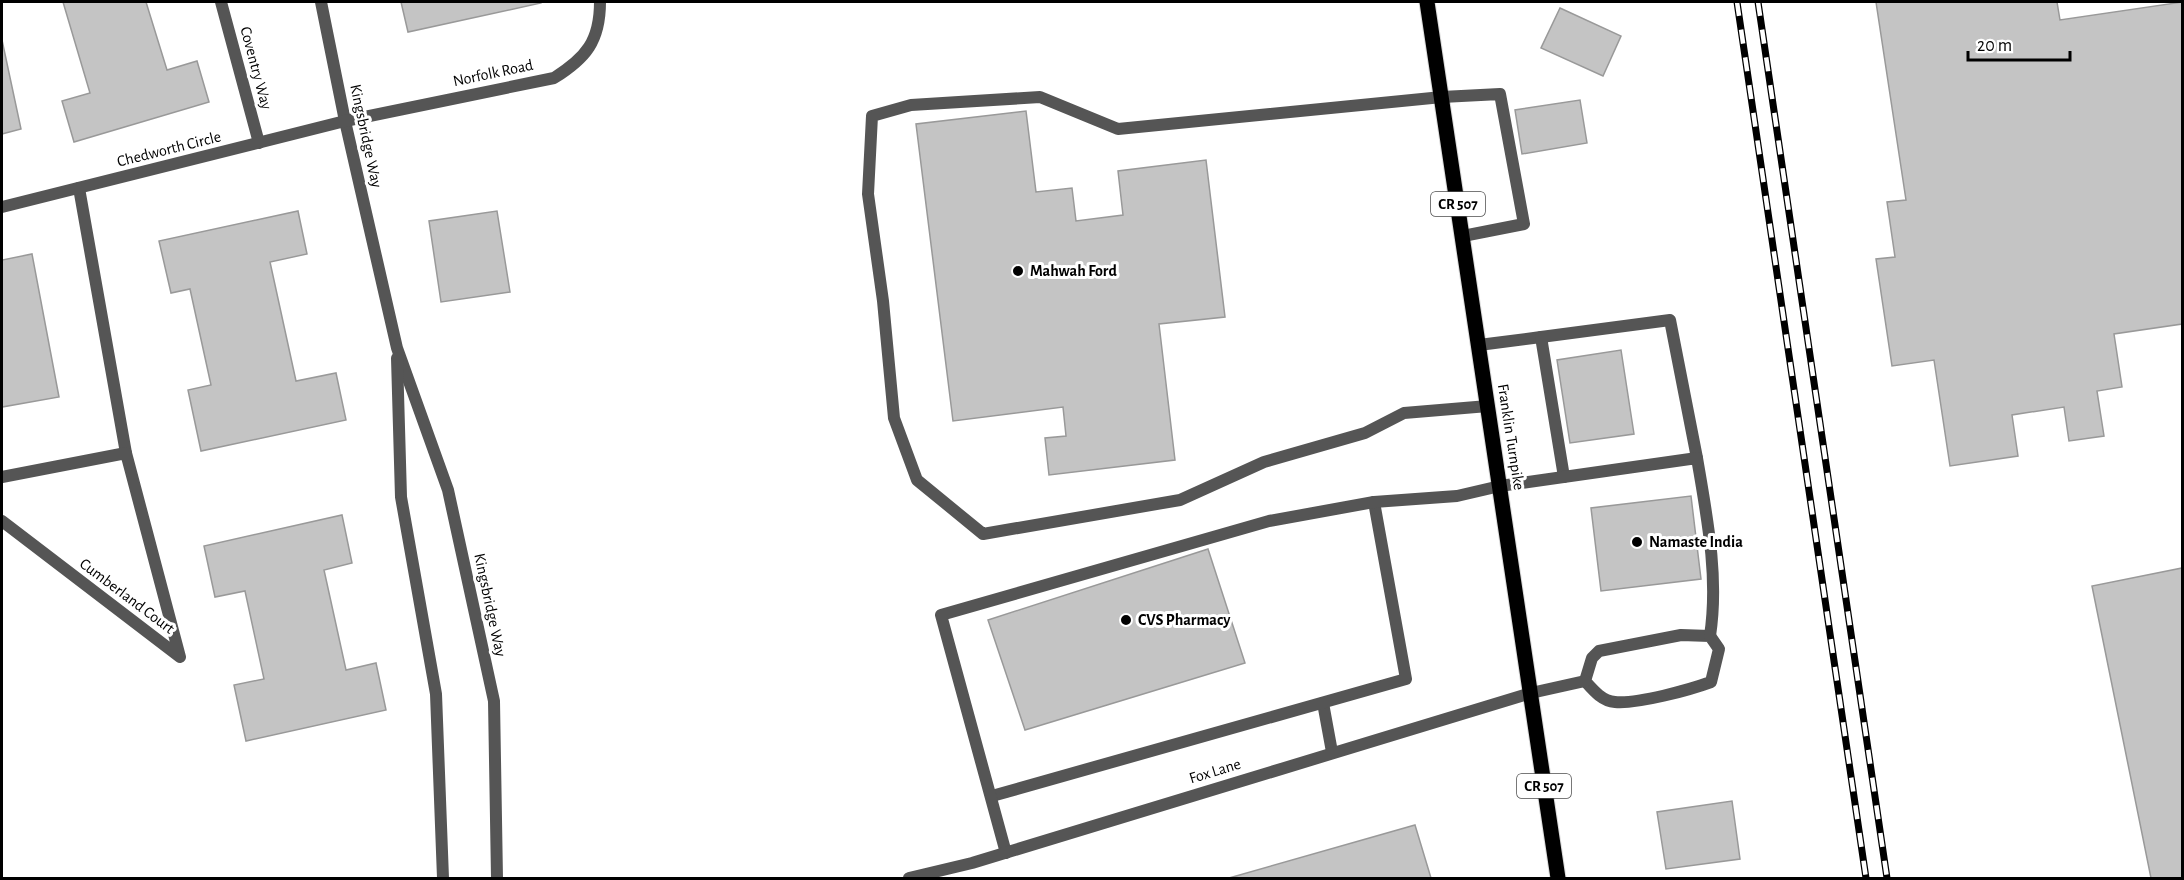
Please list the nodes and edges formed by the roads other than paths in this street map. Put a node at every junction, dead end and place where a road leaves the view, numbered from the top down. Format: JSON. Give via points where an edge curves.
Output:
{"nodes":[{"id":1,"x":221,"y":2,"type":"edge"},
{"id":2,"x":321,"y":2,"type":"edge"},
{"id":3,"x":600,"y":2,"type":"edge"},
{"id":4,"x":1427,"y":2,"type":"edge"},
{"id":5,"x":1442,"y":97,"type":"junction"},
{"id":6,"x":345,"y":120,"type":"junction"},
{"id":7,"x":259,"y":143,"type":"junction"},
{"id":8,"x":79,"y":188,"type":"junction"},
{"id":9,"x":2,"y":207,"type":"edge"},
{"id":10,"x":1463,"y":236,"type":"junction"},
{"id":11,"x":1541,"y":337,"type":"junction"},
{"id":12,"x":1479,"y":345,"type":"junction"},
{"id":13,"x":397,"y":348,"type":"junction"},
{"id":14,"x":1488,"y":406,"type":"junction"},
{"id":15,"x":126,"y":453,"type":"junction"},
{"id":16,"x":1697,"y":458,"type":"junction"},
{"id":17,"x":2,"y":477,"type":"edge"},
{"id":18,"x":1564,"y":477,"type":"junction"},
{"id":19,"x":1500,"y":486,"type":"junction"},
{"id":20,"x":1374,"y":502,"type":"junction"},
{"id":21,"x":2,"y":521,"type":"edge"},
{"id":22,"x":1710,"y":636,"type":"junction"},
{"id":23,"x":1585,"y":681,"type":"junction"},
{"id":24,"x":1531,"y":693,"type":"junction"},
{"id":25,"x":1323,"y":703,"type":"junction"},
{"id":26,"x":1332,"y":752,"type":"junction"},
{"id":27,"x":992,"y":796,"type":"junction"},
{"id":28,"x":1006,"y":853,"type":"junction"},
{"id":29,"x":443,"y":879,"type":"edge"},
{"id":30,"x":497,"y":879,"type":"edge"},
{"id":31,"x":909,"y":879,"type":"edge"},
{"id":32,"x":1558,"y":879,"type":"edge"}],
"edges":[{"from":1,"to":7,"type":"street","name":"Coventry Way"},
{"from":2,"to":6,"type":"street","name":"Kingsbridge Way"},
{"from":3,"to":6,"type":"street","name":"Norfolk Road","via":[[600,22],[591,46],[576,64],[554,78]]},
{"from":4,"to":5,"type":"main road","name":"Franklin Turnpike","number":"CR 507"},
{"from":5,"to":10,"type":"main road","name":"Franklin Turnpike","number":"CR 507"},
{"from":5,"to":10,"type":"street","via":[[1500,94],[1524,224]]},
{"from":5,"to":14,"type":"street","via":[[1118,129],[1040,98],[911,105],[872,116],[868,194],[894,418],[917,480],[983,534],[1180,500],[1264,462],[1365,433],[1404,413]]},
{"from":6,"to":7,"type":"street","name":"Chedworth Circle"},
{"from":6,"to":13,"type":"street","name":"Kingsbridge Way"},
{"from":7,"to":8,"type":"street","name":"Chedworth Circle"},
{"from":8,"to":9,"type":"street","name":"Chedworth Circle"},
{"from":8,"to":15,"type":"street","name":"Cumberland Court"},
{"from":10,"to":12,"type":"main road","name":"Franklin Turnpike","number":"CR 507"},
{"from":11,"to":12,"type":"street"},
{"from":11,"to":16,"type":"street","via":[[1670,320]]},
{"from":11,"to":18,"type":"street"},
{"from":12,"to":14,"type":"main road","name":"Franklin Turnpike","number":"CR 507"},
{"from":13,"to":29,"type":"street","name":"Kingsbridge Way","via":[[401,498],[436,694]]},
{"from":13,"to":30,"type":"street","name":"Kingsbridge Way","via":[[448,490],[494,701]]},
{"from":14,"to":19,"type":"main road","name":"Franklin Turnpike","number":"CR 507"},
{"from":15,"to":17,"type":"street"},
{"from":15,"to":21,"type":"street","name":"Cumberland Court","via":[[180,657]]},
{"from":16,"to":18,"type":"street"},
{"from":16,"to":22,"type":"street","via":[[1710,531],[1715,605]]},
{"from":18,"to":19,"type":"street"},
{"from":19,"to":20,"type":"street","via":[[1457,496]]},
{"from":19,"to":24,"type":"main road","name":"Franklin Turnpike","number":"CR 507"},
{"from":20,"to":25,"type":"street","via":[[1406,679]]},
{"from":20,"to":27,"type":"street","via":[[1269,521],[941,615]]},
{"from":22,"to":23,"type":"street","via":[[1681,635],[1599,651],[1592,658]]},
{"from":22,"to":23,"type":"street","via":[[1719,649],[1711,682],[1682,692],[1614,702],[1597,694]]},
{"from":23,"to":24,"type":"street","name":"Fox Lane"},
{"from":24,"to":26,"type":"street","name":"Fox Lane"},
{"from":24,"to":32,"type":"main road","name":"Franklin Turnpike","number":"CR 507"},
{"from":25,"to":26,"type":"street"},
{"from":25,"to":27,"type":"street"},
{"from":26,"to":28,"type":"street","name":"Fox Lane"},
{"from":27,"to":28,"type":"street"},
{"from":28,"to":31,"type":"street","name":"Fox Lane"}]}
